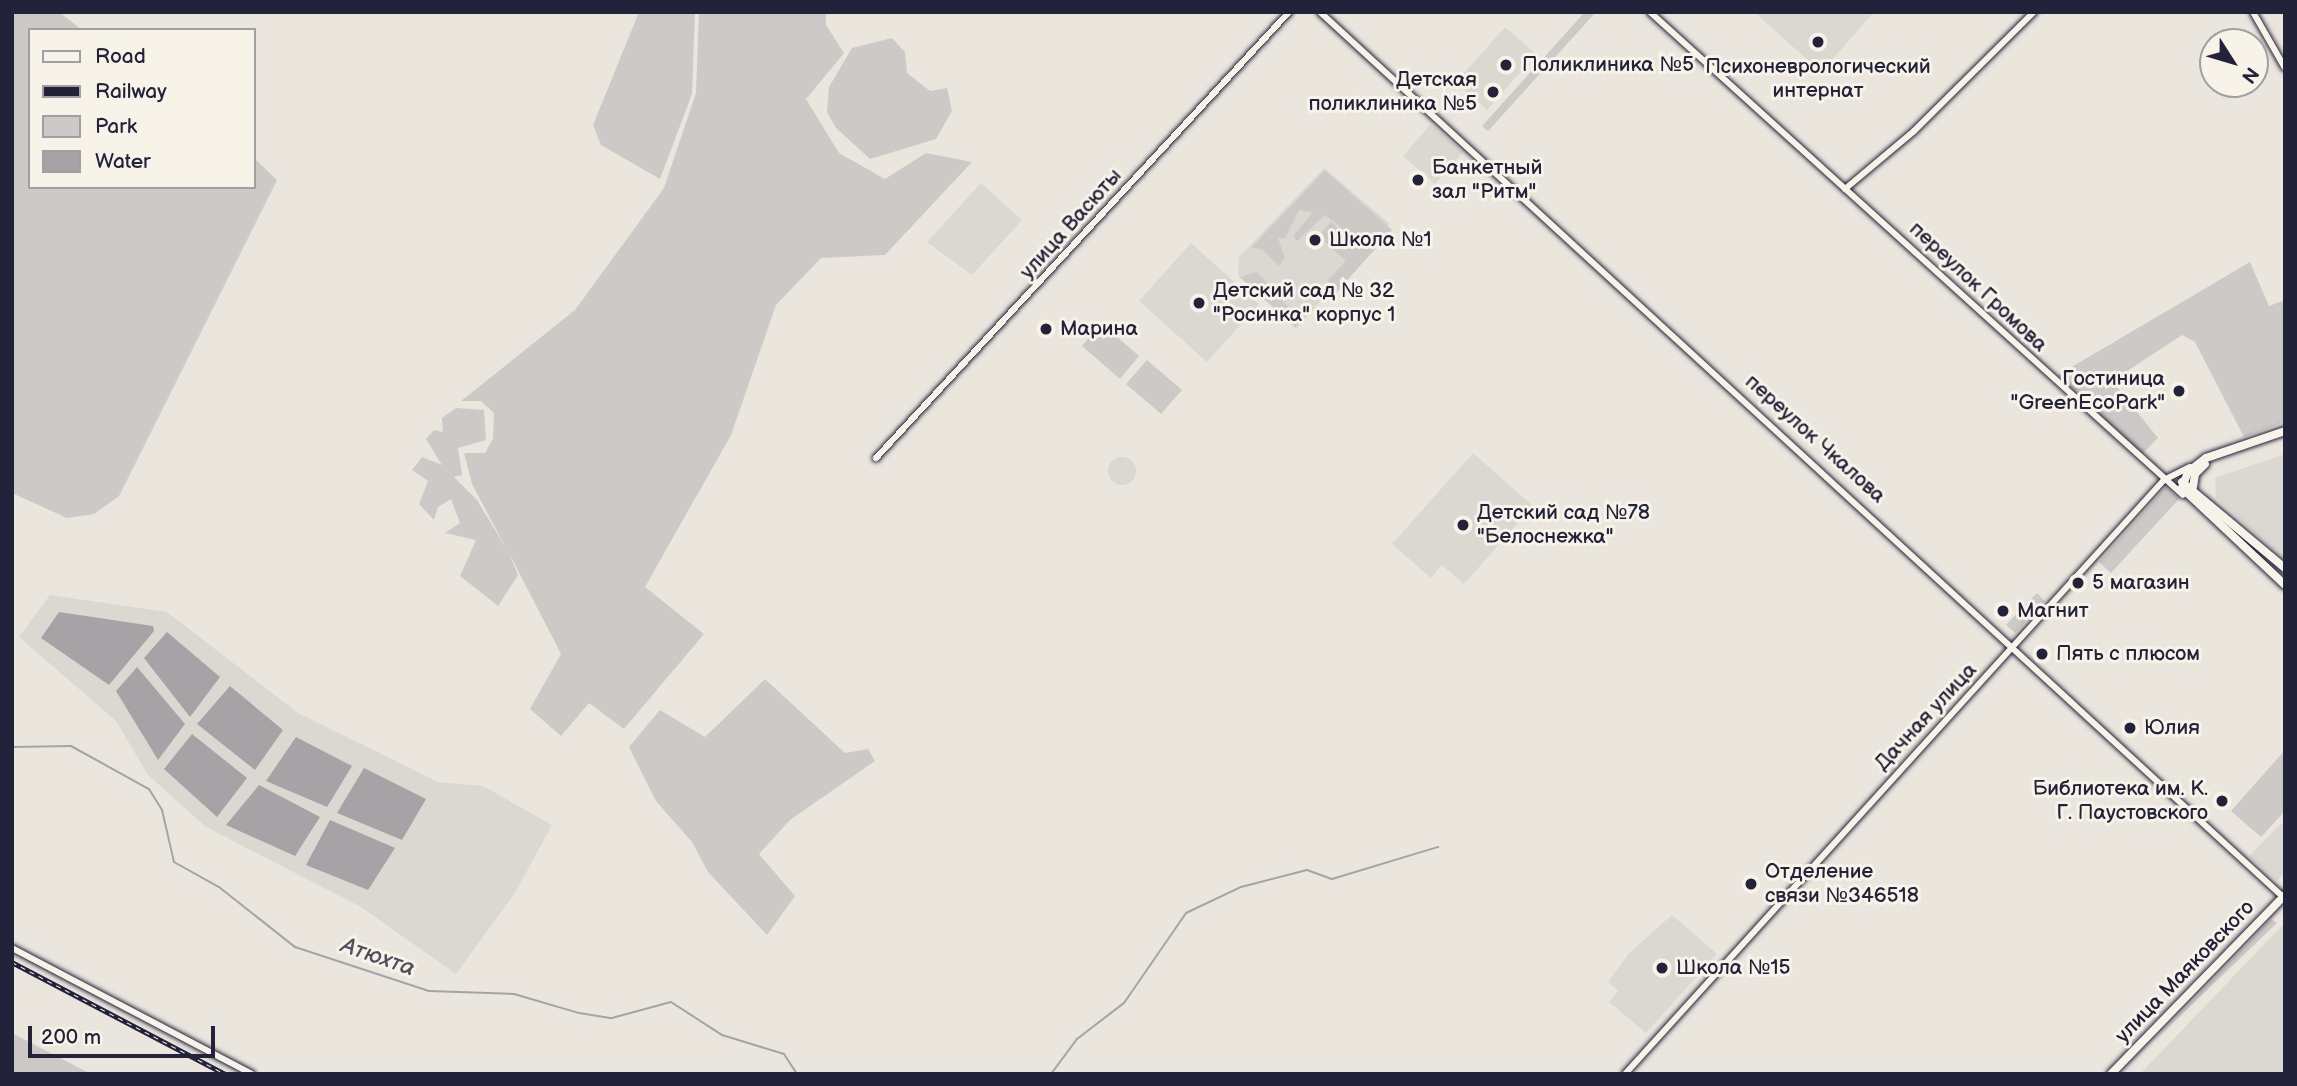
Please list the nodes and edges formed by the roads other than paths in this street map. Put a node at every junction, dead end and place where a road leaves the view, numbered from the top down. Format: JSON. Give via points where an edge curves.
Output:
{"nodes":[{"id":1,"x":1289,"y":12,"type":"edge"},
{"id":2,"x":1320,"y":12,"type":"edge"},
{"id":3,"x":1650,"y":12,"type":"edge"},
{"id":4,"x":2034,"y":12,"type":"edge"},
{"id":5,"x":2253,"y":12,"type":"edge"},
{"id":6,"x":2285,"y":68,"type":"edge"},
{"id":7,"x":1845,"y":189,"type":"junction"},
{"id":8,"x":2285,"y":431,"type":"edge"},
{"id":9,"x":2285,"y":436,"type":"edge"},
{"id":10,"x":876,"y":458,"type":"dead end"},
{"id":11,"x":2198,"y":466,"type":"junction"},
{"id":12,"x":2164,"y":480,"type":"junction"},
{"id":13,"x":2182,"y":482,"type":"junction"},
{"id":14,"x":2193,"y":487,"type":"junction"},
{"id":15,"x":2183,"y":495,"type":"junction"},
{"id":16,"x":2285,"y":568,"type":"edge"},
{"id":17,"x":2285,"y":585,"type":"edge"},
{"id":18,"x":2015,"y":646,"type":"junction"},
{"id":19,"x":2284,"y":896,"type":"edge"},
{"id":20,"x":12,"y":948,"type":"edge"},
{"id":21,"x":252,"y":1074,"type":"edge"},
{"id":22,"x":1625,"y":1074,"type":"edge"},
{"id":23,"x":2111,"y":1074,"type":"edge"}],
"edges":[{"from":1,"to":10,"type":"street","name":"улица Васюты"},
{"from":2,"to":18,"type":"street","name":"переулок Чкалова"},
{"from":3,"to":7,"type":"street","name":"переулок Громова"},
{"from":4,"to":7,"type":"street","via":[[1914,131]]},
{"from":5,"to":6,"type":"street"},
{"from":7,"to":12,"type":"street","name":"переулок Громова"},
{"from":8,"to":11,"type":"main road","name":"Дачная улица"},
{"from":9,"to":11,"type":"main road","name":"Дачная улица"},
{"from":11,"to":12,"type":"street","name":"Дачная улица"},
{"from":11,"to":13,"type":"main road"},
{"from":11,"to":14,"type":"main road"},
{"from":12,"to":13,"type":"street"},
{"from":12,"to":15,"type":"street","name":"переулок Громова"},
{"from":12,"to":18,"type":"street","name":"Дачная улица"},
{"from":13,"to":14,"type":"main road"},
{"from":13,"to":15,"type":"main road"},
{"from":14,"to":16,"type":"main road"},
{"from":15,"to":17,"type":"main road","name":"переулок Громова"},
{"from":18,"to":19,"type":"street","name":"переулок Чкалова"},
{"from":18,"to":22,"type":"street","name":"Дачная улица"},
{"from":19,"to":23,"type":"main road","name":"улица Маяковского"},
{"from":20,"to":21,"type":"street"}]}
